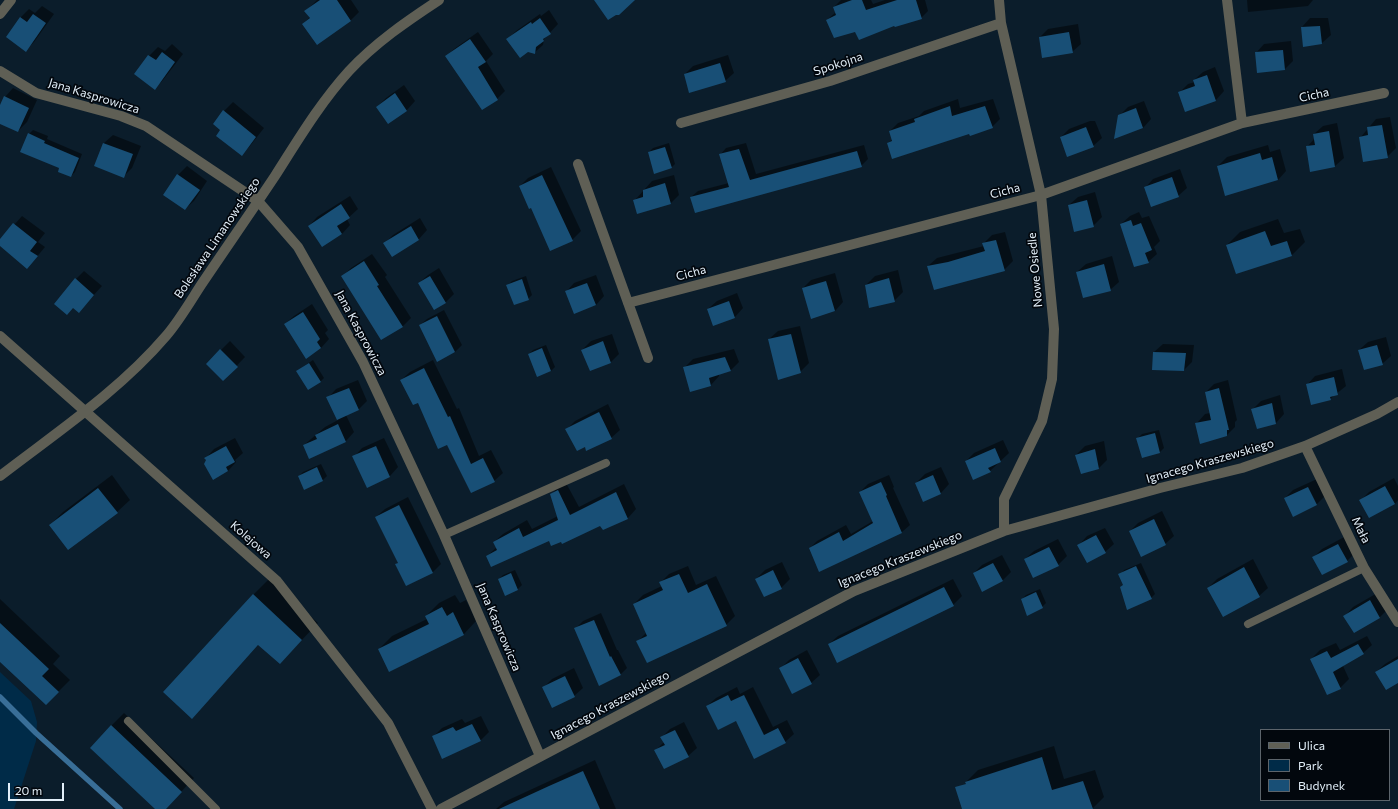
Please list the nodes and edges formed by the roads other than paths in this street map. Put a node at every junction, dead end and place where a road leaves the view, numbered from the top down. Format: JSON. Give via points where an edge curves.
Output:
{"nodes":[{"id":1,"x":11,"y":0,"type":"edge"},
{"id":2,"x":439,"y":0,"type":"edge"},
{"id":3,"x":999,"y":0,"type":"edge"},
{"id":4,"x":1227,"y":0,"type":"edge"},
{"id":5,"x":0,"y":14,"type":"edge"},
{"id":6,"x":1002,"y":23,"type":"junction"},
{"id":7,"x":0,"y":71,"type":"edge"},
{"id":8,"x":1384,"y":93,"type":"dead end"},
{"id":9,"x":681,"y":123,"type":"dead end"},
{"id":10,"x":1242,"y":123,"type":"junction"},
{"id":11,"x":578,"y":164,"type":"dead end"},
{"id":12,"x":1041,"y":195,"type":"junction"},
{"id":13,"x":258,"y":201,"type":"junction"},
{"id":14,"x":628,"y":303,"type":"junction"},
{"id":15,"x":0,"y":336,"type":"edge"},
{"id":16,"x":648,"y":358,"type":"dead end"},
{"id":17,"x":1398,"y":402,"type":"edge"},
{"id":18,"x":85,"y":410,"type":"junction"},
{"id":19,"x":1305,"y":446,"type":"junction"},
{"id":20,"x":606,"y":463,"type":"dead end"},
{"id":21,"x":0,"y":476,"type":"edge"},
{"id":22,"x":1004,"y":532,"type":"junction"},
{"id":23,"x":444,"y":535,"type":"junction"},
{"id":24,"x":1364,"y":568,"type":"junction"},
{"id":25,"x":1398,"y":622,"type":"edge"},
{"id":26,"x":1248,"y":624,"type":"dead end"},
{"id":27,"x":128,"y":721,"type":"dead end"},
{"id":28,"x":540,"y":756,"type":"junction"},
{"id":29,"x":216,"y":809,"type":"edge"},
{"id":30,"x":432,"y":809,"type":"edge"},
{"id":31,"x":441,"y":809,"type":"edge"}],
"edges":[{"from":1,"to":5,"type":"street"},
{"from":2,"to":13,"type":"street","name":"Bolesława Limanowskiego","via":[[402,25],[349,72],[307,125]]},
{"from":3,"to":6,"type":"street","name":"Nowe Osiedle"},
{"from":4,"to":10,"type":"street"},
{"from":6,"to":9,"type":"street","name":"Spokojna","via":[[830,81]]},
{"from":6,"to":12,"type":"street","name":"Nowe Osiedle"},
{"from":7,"to":13,"type":"street","name":"Jana Kasprowicza","via":[[36,93],[120,116],[146,126]]},
{"from":8,"to":10,"type":"street","name":"Cicha"},
{"from":10,"to":12,"type":"street","name":"Cicha"},
{"from":11,"to":14,"type":"street"},
{"from":12,"to":14,"type":"street","name":"Cicha"},
{"from":12,"to":22,"type":"street","name":"Nowe Osiedle","via":[[1054,329],[1052,379],[1042,421],[1004,499]]},
{"from":13,"to":18,"type":"street","name":"Bolesława Limanowskiego","via":[[167,335],[143,361]]},
{"from":13,"to":23,"type":"street","name":"Jana Kasprowicza","via":[[298,247],[363,362]]},
{"from":14,"to":16,"type":"street"},
{"from":15,"to":18,"type":"street","name":"Kolejowa"},
{"from":17,"to":19,"type":"street","name":"Ignacego Kraszewskiego"},
{"from":18,"to":21,"type":"street","name":"Bolesława Limanowskiego"},
{"from":18,"to":30,"type":"street","name":"Kolejowa","via":[[277,580],[388,723]]},
{"from":19,"to":22,"type":"street","name":"Ignacego Kraszewskiego","via":[[1242,468]]},
{"from":19,"to":24,"type":"street","name":"Mała"},
{"from":20,"to":23,"type":"lane"},
{"from":22,"to":28,"type":"street","name":"Ignacego Kraszewskiego","via":[[854,591]]},
{"from":23,"to":28,"type":"street","name":"Jana Kasprowicza"},
{"from":24,"to":25,"type":"street","name":"Mała"},
{"from":24,"to":26,"type":"lane"},
{"from":27,"to":29,"type":"lane"},
{"from":28,"to":31,"type":"street","name":"Ignacego Kraszewskiego"}]}
